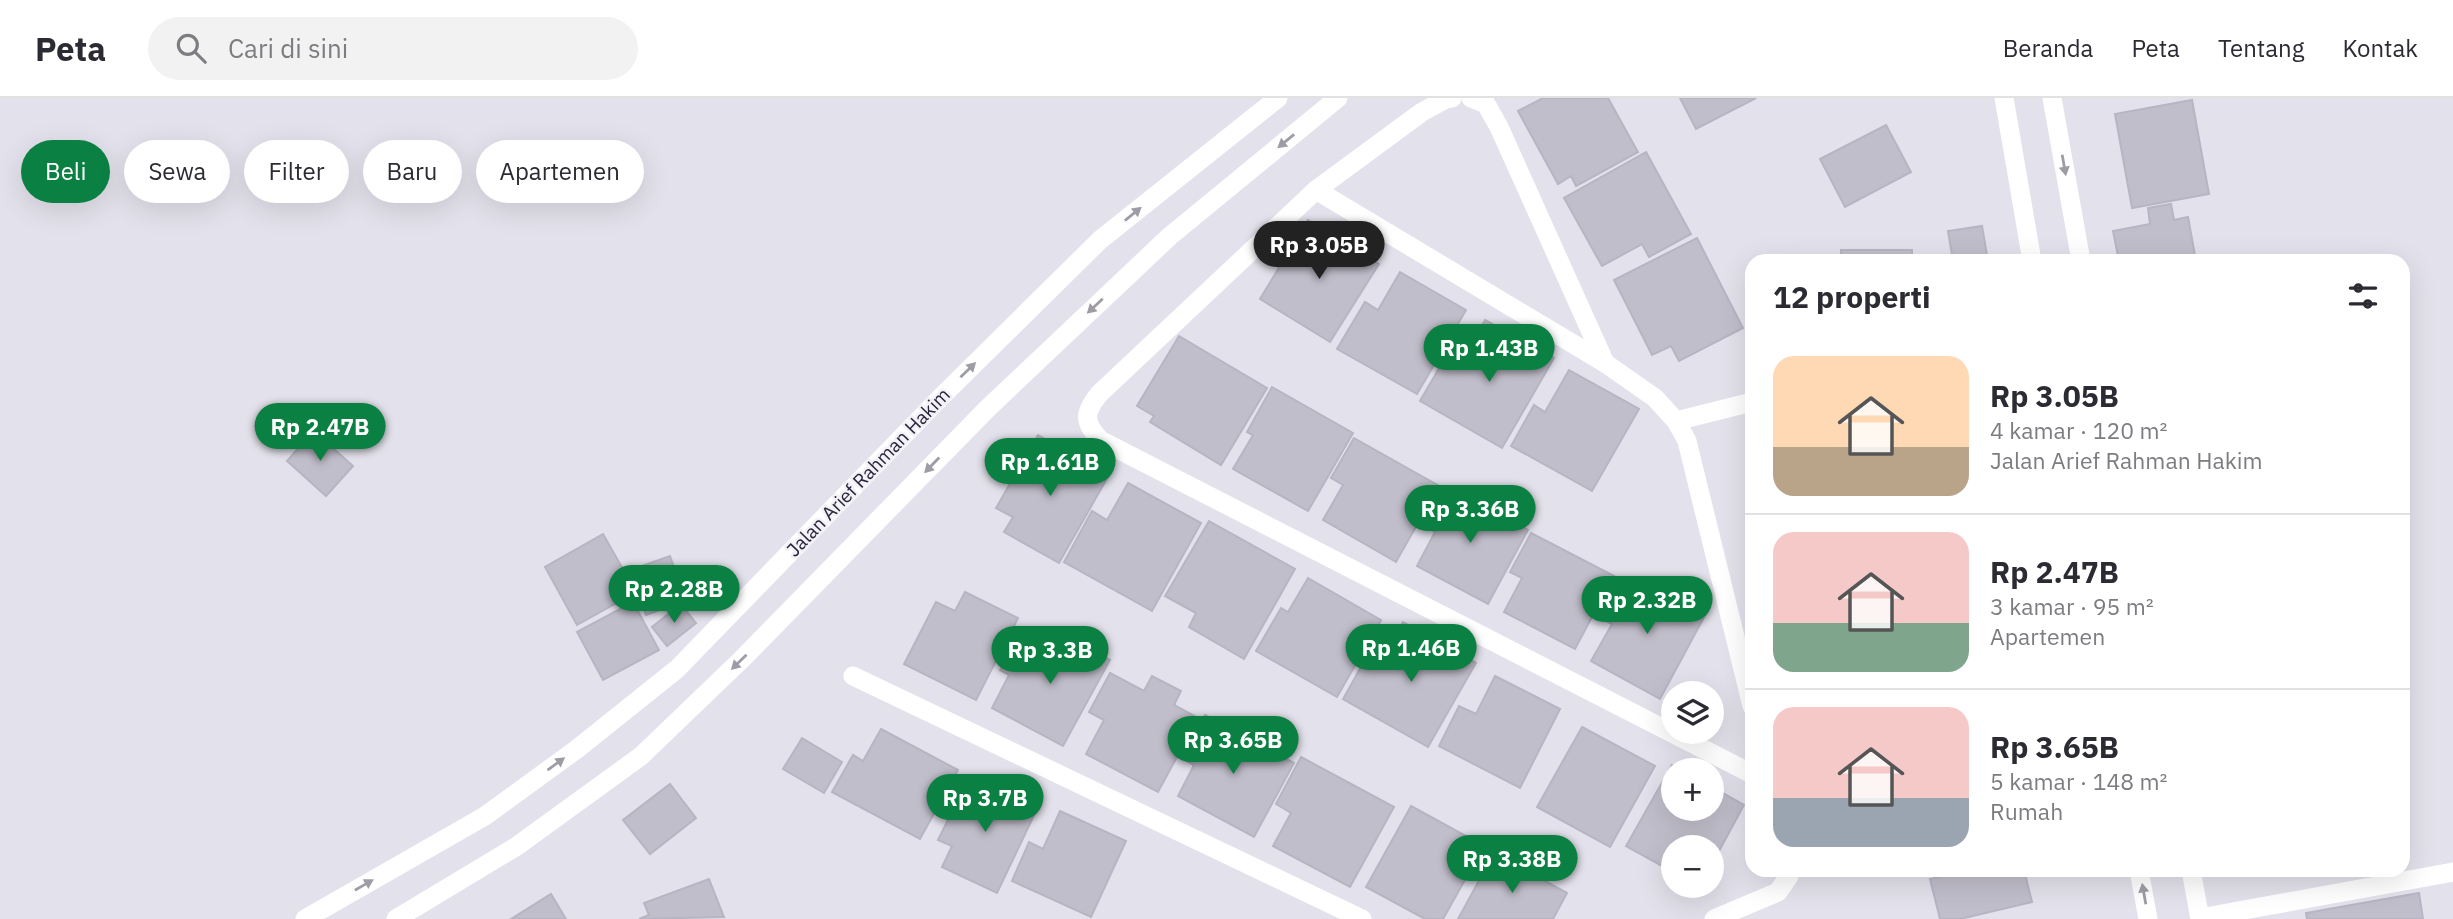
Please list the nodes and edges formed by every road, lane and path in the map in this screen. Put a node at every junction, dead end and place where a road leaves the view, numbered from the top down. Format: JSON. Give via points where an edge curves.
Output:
{"nodes":[{"id":1,"x":1278,"y":98,"type":"edge"},
{"id":2,"x":1338,"y":98,"type":"edge"},
{"id":3,"x":1452,"y":98,"type":"edge"},
{"id":4,"x":1471,"y":98,"type":"edge"},
{"id":5,"x":2004,"y":98,"type":"edge"},
{"id":6,"x":2052,"y":98,"type":"edge"},
{"id":7,"x":1316,"y":190,"type":"junction"},
{"id":8,"x":2031,"y":254,"type":"edge"},
{"id":9,"x":2080,"y":254,"type":"edge"},
{"id":10,"x":1605,"y":363,"type":"junction"},
{"id":11,"x":1745,"y":403,"type":"edge"},
{"id":12,"x":1676,"y":421,"type":"junction"},
{"id":13,"x":853,"y":676,"type":"dead end"},
{"id":14,"x":1745,"y":677,"type":"edge"},
{"id":15,"x":1745,"y":771,"type":"edge"},
{"id":16,"x":2453,"y":872,"type":"edge"},
{"id":17,"x":1788,"y":877,"type":"edge"},
{"id":18,"x":2140,"y":877,"type":"edge"},
{"id":19,"x":2192,"y":877,"type":"edge"},
{"id":20,"x":2200,"y":918,"type":"edge"},
{"id":21,"x":305,"y":919,"type":"edge"},
{"id":22,"x":396,"y":919,"type":"edge"},
{"id":23,"x":1362,"y":919,"type":"edge"},
{"id":24,"x":1714,"y":919,"type":"edge"},
{"id":25,"x":2148,"y":919,"type":"edge"}],
"edges":[{"from":21,"to":1,"type":"street","name":"Jalan Arief Rahman Hakim","one_way":true,"via":[[485,816],[677,668],[1100,240]]},
{"from":2,"to":22,"type":"street","name":"Jalan Arief Rahman Hakim","one_way":true,"via":[[1150,255],[988,408],[641,756],[517,846]]},
{"from":3,"to":7,"type":"street","via":[[1422,112]]},
{"from":4,"to":10,"type":"street","via":[[1486,104],[1499,127]]},
{"from":5,"to":8,"type":"street"},
{"from":6,"to":9,"type":"street","one_way":true},
{"from":7,"to":10,"type":"street"},
{"from":7,"to":15,"type":"street","via":[[1099,394],[1088,408],[1091,429],[1100,440]]},
{"from":10,"to":12,"type":"street","via":[[1655,398]]},
{"from":11,"to":12,"type":"street"},
{"from":12,"to":14,"type":"street","via":[[1687,441]]},
{"from":13,"to":23,"type":"street"},
{"from":16,"to":20,"type":"street"},
{"from":17,"to":24,"type":"street","via":[[1778,892]]},
{"from":25,"to":18,"type":"street","one_way":true},
{"from":19,"to":20,"type":"street"}]}
